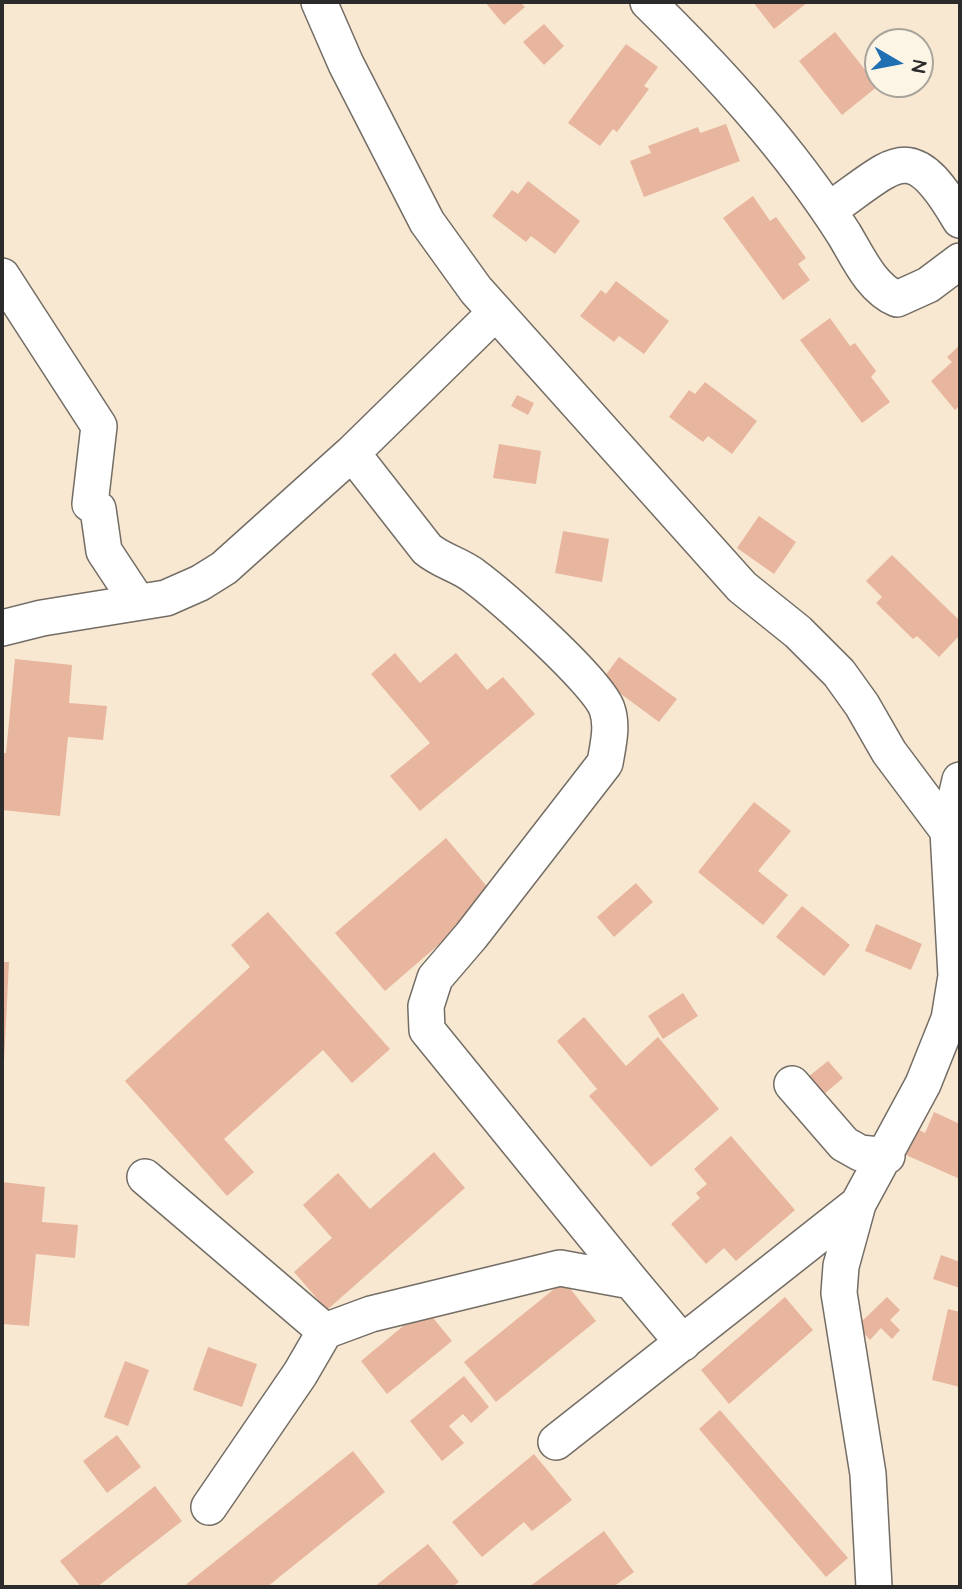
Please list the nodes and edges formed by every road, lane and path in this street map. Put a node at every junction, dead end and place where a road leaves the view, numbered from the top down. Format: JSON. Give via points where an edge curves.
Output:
{"nodes":[{"id":1,"x":319,"y":2,"type":"edge"},
{"id":2,"x":648,"y":2,"type":"edge"},
{"id":3,"x":829,"y":210,"type":"junction"},
{"id":4,"x":960,"y":220,"type":"edge"},
{"id":5,"x":960,"y":261,"type":"edge"},
{"id":6,"x":2,"y":276,"type":"edge"},
{"id":7,"x":496,"y":312,"type":"junction"},
{"id":8,"x":352,"y":453,"type":"junction"},
{"id":9,"x":137,"y":601,"type":"junction"},
{"id":10,"x":2,"y":628,"type":"edge"},
{"id":11,"x":960,"y":779,"type":"edge"},
{"id":12,"x":948,"y":831,"type":"junction"},
{"id":13,"x":958,"y":940,"type":"edge"},
{"id":14,"x":792,"y":1084,"type":"dead end"},
{"id":15,"x":887,"y":1156,"type":"junction"},
{"id":16,"x":145,"y":1177,"type":"dead end"},
{"id":17,"x":858,"y":1204,"type":"junction"},
{"id":18,"x":631,"y":1281,"type":"junction"},
{"id":19,"x":325,"y":1331,"type":"junction"},
{"id":20,"x":682,"y":1343,"type":"junction"},
{"id":21,"x":556,"y":1442,"type":"dead end"},
{"id":22,"x":209,"y":1507,"type":"dead end"},
{"id":23,"x":874,"y":1587,"type":"edge"}],
"edges":[{"from":1,"to":7,"type":"street","via":[[427,222]]},
{"from":2,"to":3,"type":"street","via":[[711,63]]},
{"from":3,"to":4,"type":"street","via":[[886,171],[911,165],[932,176]]},
{"from":3,"to":5,"type":"street","via":[[874,282],[897,299],[928,285]]},
{"from":6,"to":9,"type":"street","via":[[99,426],[90,504],[97,509],[104,551]]},
{"from":7,"to":8,"type":"street"},
{"from":7,"to":12,"type":"street","via":[[742,587],[839,673],[889,752]]},
{"from":8,"to":9,"type":"street","via":[[223,568],[166,598]]},
{"from":8,"to":18,"type":"street","via":[[427,549],[472,574],[548,641],[602,697],[608,712],[605,763],[435,978],[426,1006],[427,1030]]},
{"from":9,"to":10,"type":"street"},
{"from":11,"to":12,"type":"street"},
{"from":12,"to":13,"type":"street"},
{"from":13,"to":15,"type":"street","via":[[956,976],[943,1037]]},
{"from":14,"to":15,"type":"street","via":[[844,1144],[860,1153]]},
{"from":15,"to":17,"type":"street"},
{"from":16,"to":19,"type":"street"},
{"from":17,"to":20,"type":"street"},
{"from":17,"to":23,"type":"street","via":[[841,1266],[839,1293],[868,1474]]},
{"from":18,"to":19,"type":"street","via":[[560,1268],[372,1314]]},
{"from":18,"to":20,"type":"street"},
{"from":19,"to":22,"type":"street"},
{"from":20,"to":21,"type":"street"}]}
